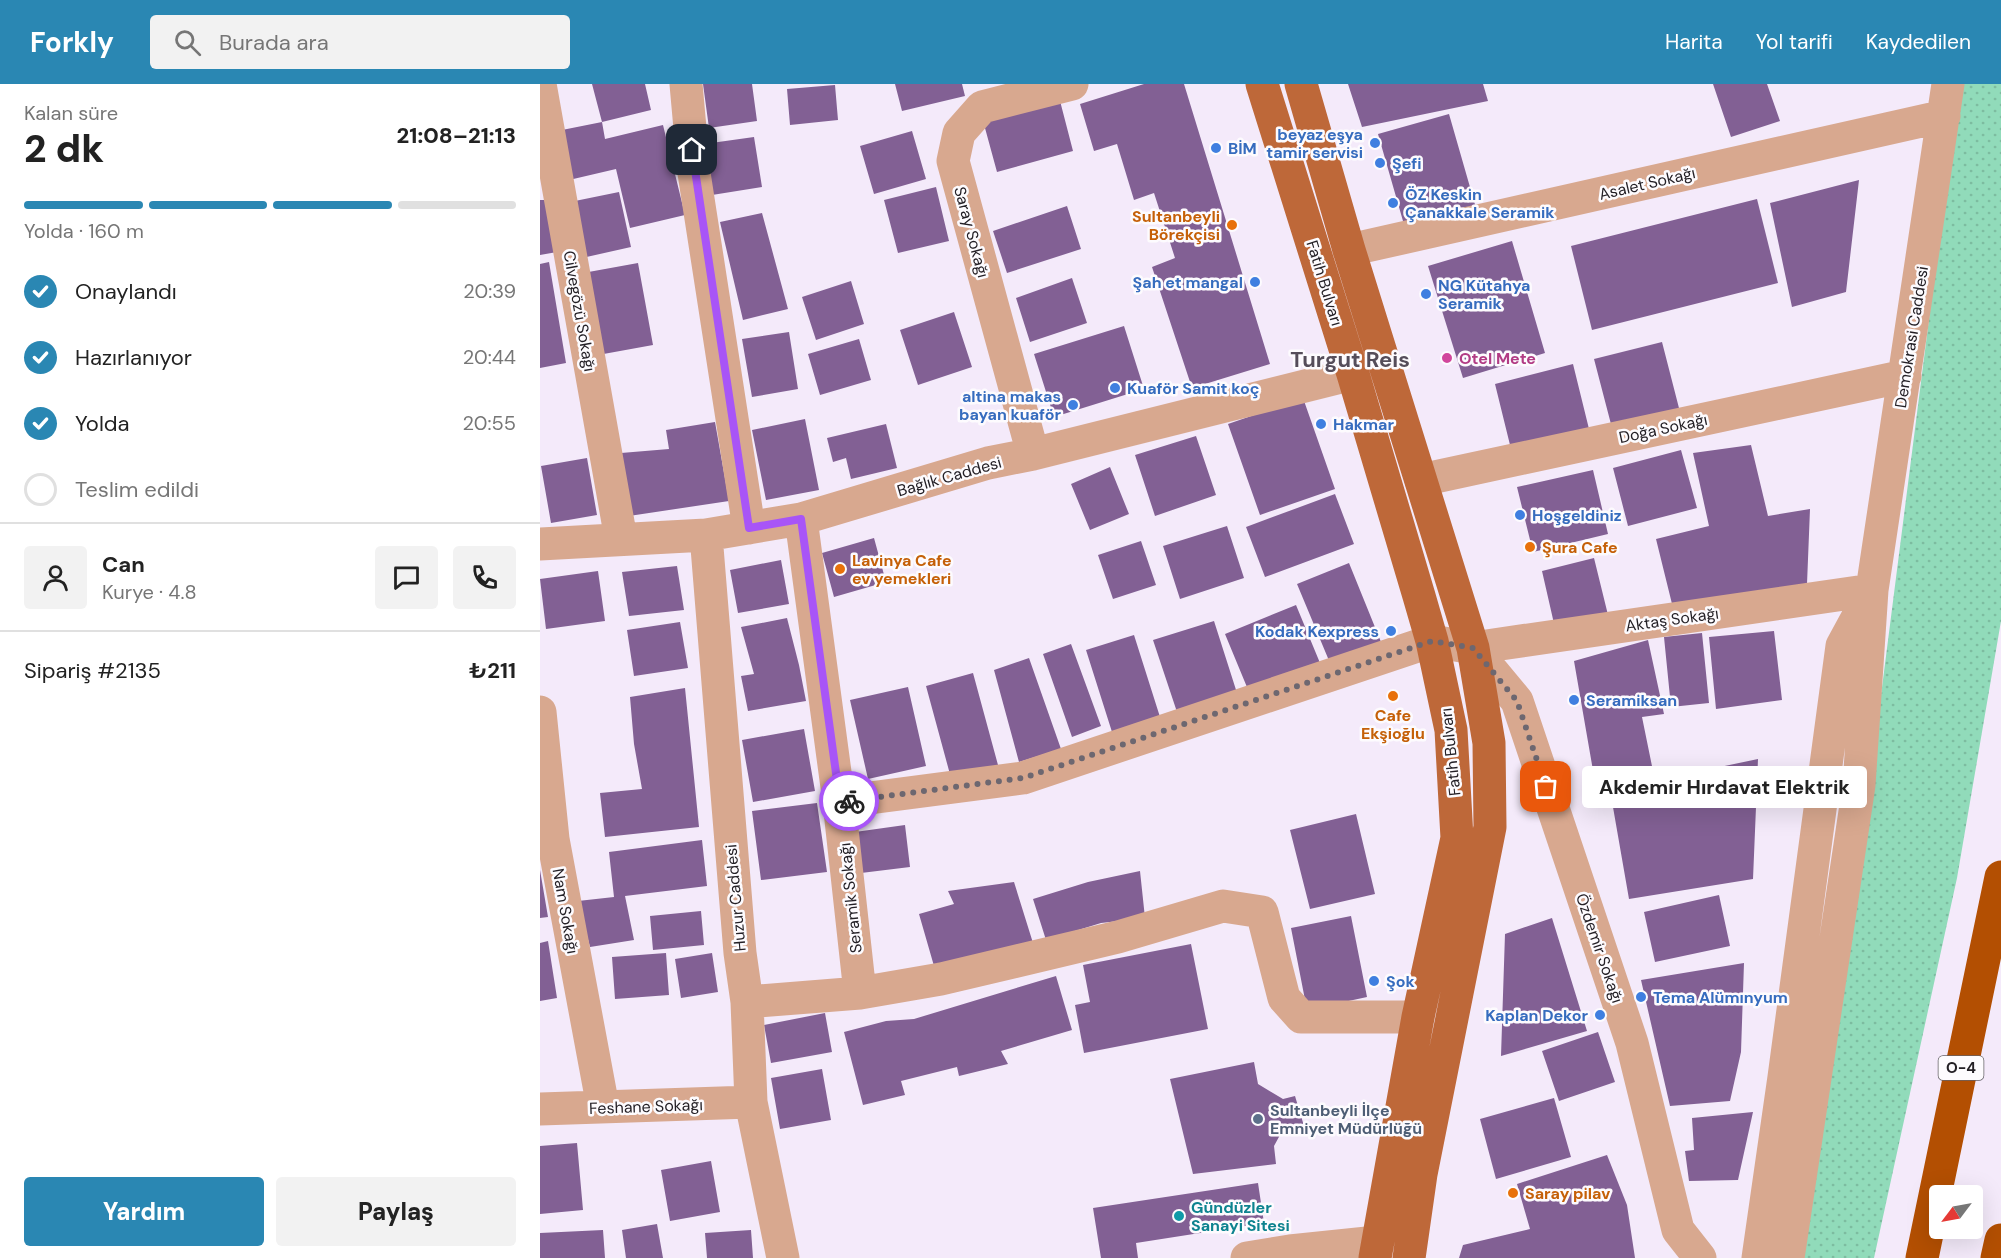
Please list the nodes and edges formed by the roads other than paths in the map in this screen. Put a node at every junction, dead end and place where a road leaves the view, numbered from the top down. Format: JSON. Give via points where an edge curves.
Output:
{"nodes":[{"id":1,"x":540,"y":84,"type":"edge"},
{"id":2,"x":686,"y":84,"type":"edge"},
{"id":3,"x":1072,"y":84,"type":"edge"},
{"id":4,"x":1262,"y":84,"type":"edge"},
{"id":5,"x":1301,"y":84,"type":"edge"},
{"id":6,"x":1946,"y":100,"type":"edge"},
{"id":7,"x":1349,"y":250,"type":"junction"},
{"id":8,"x":1353,"y":374,"type":"junction"},
{"id":9,"x":1905,"y":376,"type":"junction"},
{"id":10,"x":1033,"y":454,"type":"junction"},
{"id":11,"x":1420,"y":480,"type":"junction"},
{"id":12,"x":801,"y":519,"type":"junction"},
{"id":13,"x":749,"y":528,"type":"junction"},
{"id":14,"x":706,"y":535,"type":"junction"},
{"id":15,"x":621,"y":538,"type":"junction"},
{"id":16,"x":540,"y":544,"type":"edge"},
{"id":17,"x":1872,"y":590,"type":"junction"},
{"id":18,"x":1432,"y":641,"type":"junction"},
{"id":19,"x":1473,"y":648,"type":"junction"},
{"id":20,"x":540,"y":712,"type":"edge"},
{"id":21,"x":840,"y":802,"type":"junction"},
{"id":22,"x":2001,"y":878,"type":"edge"},
{"id":23,"x":860,"y":993,"type":"junction"},
{"id":24,"x":747,"y":1002,"type":"junction"},
{"id":25,"x":1418,"y":1017,"type":"junction"},
{"id":26,"x":751,"y":1102,"type":"junction"},
{"id":27,"x":603,"y":1107,"type":"junction"},
{"id":28,"x":540,"y":1109,"type":"edge"},
{"id":29,"x":2001,"y":1240,"type":"edge"},
{"id":30,"x":1376,"y":1250,"type":"edge"},
{"id":31,"x":783,"y":1258,"type":"edge"},
{"id":32,"x":1248,"y":1258,"type":"edge"},
{"id":33,"x":1409,"y":1258,"type":"edge"},
{"id":34,"x":1700,"y":1258,"type":"edge"},
{"id":35,"x":1758,"y":1258,"type":"edge"},
{"id":36,"x":1788,"y":1258,"type":"edge"},
{"id":37,"x":1922,"y":1258,"type":"edge"},
{"id":38,"x":1997,"y":1258,"type":"edge"}],
"edges":[{"from":1,"to":15,"type":"street","name":"Cilvegözü Sokağı"},
{"from":2,"to":13,"type":"street","via":[[694,173]]},
{"from":3,"to":10,"type":"street","name":"Saray Sokağı","via":[[982,107],[959,133],[953,161]]},
{"from":4,"to":8,"type":"main road","name":"Fatih Bulvarı"},
{"from":5,"to":7,"type":"main road","name":"Fatih Bulvarı"},
{"from":6,"to":7,"type":"street","name":"Asalet Sokağı"},
{"from":6,"to":9,"type":"street","name":"Demokrasi Caddesi"},
{"from":7,"to":11,"type":"main road","name":"Fatih Bulvarı"},
{"from":8,"to":10,"type":"street","name":"Bağlık Caddesi"},
{"from":8,"to":18,"type":"main road","name":"Fatih Bulvarı"},
{"from":9,"to":11,"type":"street","name":"Doğa Sokağı"},
{"from":9,"to":17,"type":"street","name":"Demokrasi Caddesi"},
{"from":10,"to":12,"type":"street","name":"Bağlık Caddesi","via":[[988,463]]},
{"from":11,"to":19,"type":"main road","name":"Fatih Bulvarı"},
{"from":12,"to":13,"type":"street","name":"Bağlık Caddesi"},
{"from":12,"to":21,"type":"street","name":"Seramik Sokağı"},
{"from":13,"to":14,"type":"street","name":"Bağlık Caddesi"},
{"from":14,"to":15,"type":"street","name":"Bağlık Caddesi"},
{"from":14,"to":24,"type":"street","name":"Huzur Caddesi"},
{"from":15,"to":16,"type":"street","name":"Bağlık Caddesi"},
{"from":17,"to":19,"type":"street","name":"Aktaş Sokağı"},
{"from":17,"to":35,"type":"street","via":[[1842,646]]},
{"from":17,"to":36,"type":"street","via":[[1859,785]]},
{"from":18,"to":19,"type":"street","name":"Aktaş Sokağı"},
{"from":18,"to":21,"type":"street","via":[[1023,778]]},
{"from":18,"to":25,"type":"main road","name":"Fatih Bulvarı","via":[[1450,730],[1457,838]]},
{"from":19,"to":33,"type":"main road","name":"Fatih Bulvarı","via":[[1489,743],[1490,827],[1421,1174]]},
{"from":19,"to":34,"type":"street","name":"Özdemir Sokağı","via":[[1517,701],[1632,1043],[1678,1230]]},
{"from":20,"to":27,"type":"street","name":"Nam Sokağı","via":[[553,839]]},
{"from":21,"to":23,"type":"street","name":"Seramik Sokağı"},
{"from":22,"to":37,"type":"highway","number":"O-4"},
{"from":23,"to":24,"type":"street"},
{"from":23,"to":25,"type":"street","via":[[941,979],[1118,937],[1223,906],[1262,912],[1284,998],[1302,1017]]},
{"from":24,"to":26,"type":"street","name":"Huzur Caddesi"},
{"from":25,"to":30,"type":"main road","name":"Fatih Bulvarı"},
{"from":26,"to":27,"type":"street","name":"Feshane Sokağı"},
{"from":26,"to":31,"type":"street","name":"Huzur Caddesi"},
{"from":27,"to":28,"type":"street","name":"Feshane Sokağı"},
{"from":29,"to":38,"type":"highway"},
{"from":30,"to":32,"type":"street","via":[[1290,1251]]}]}
